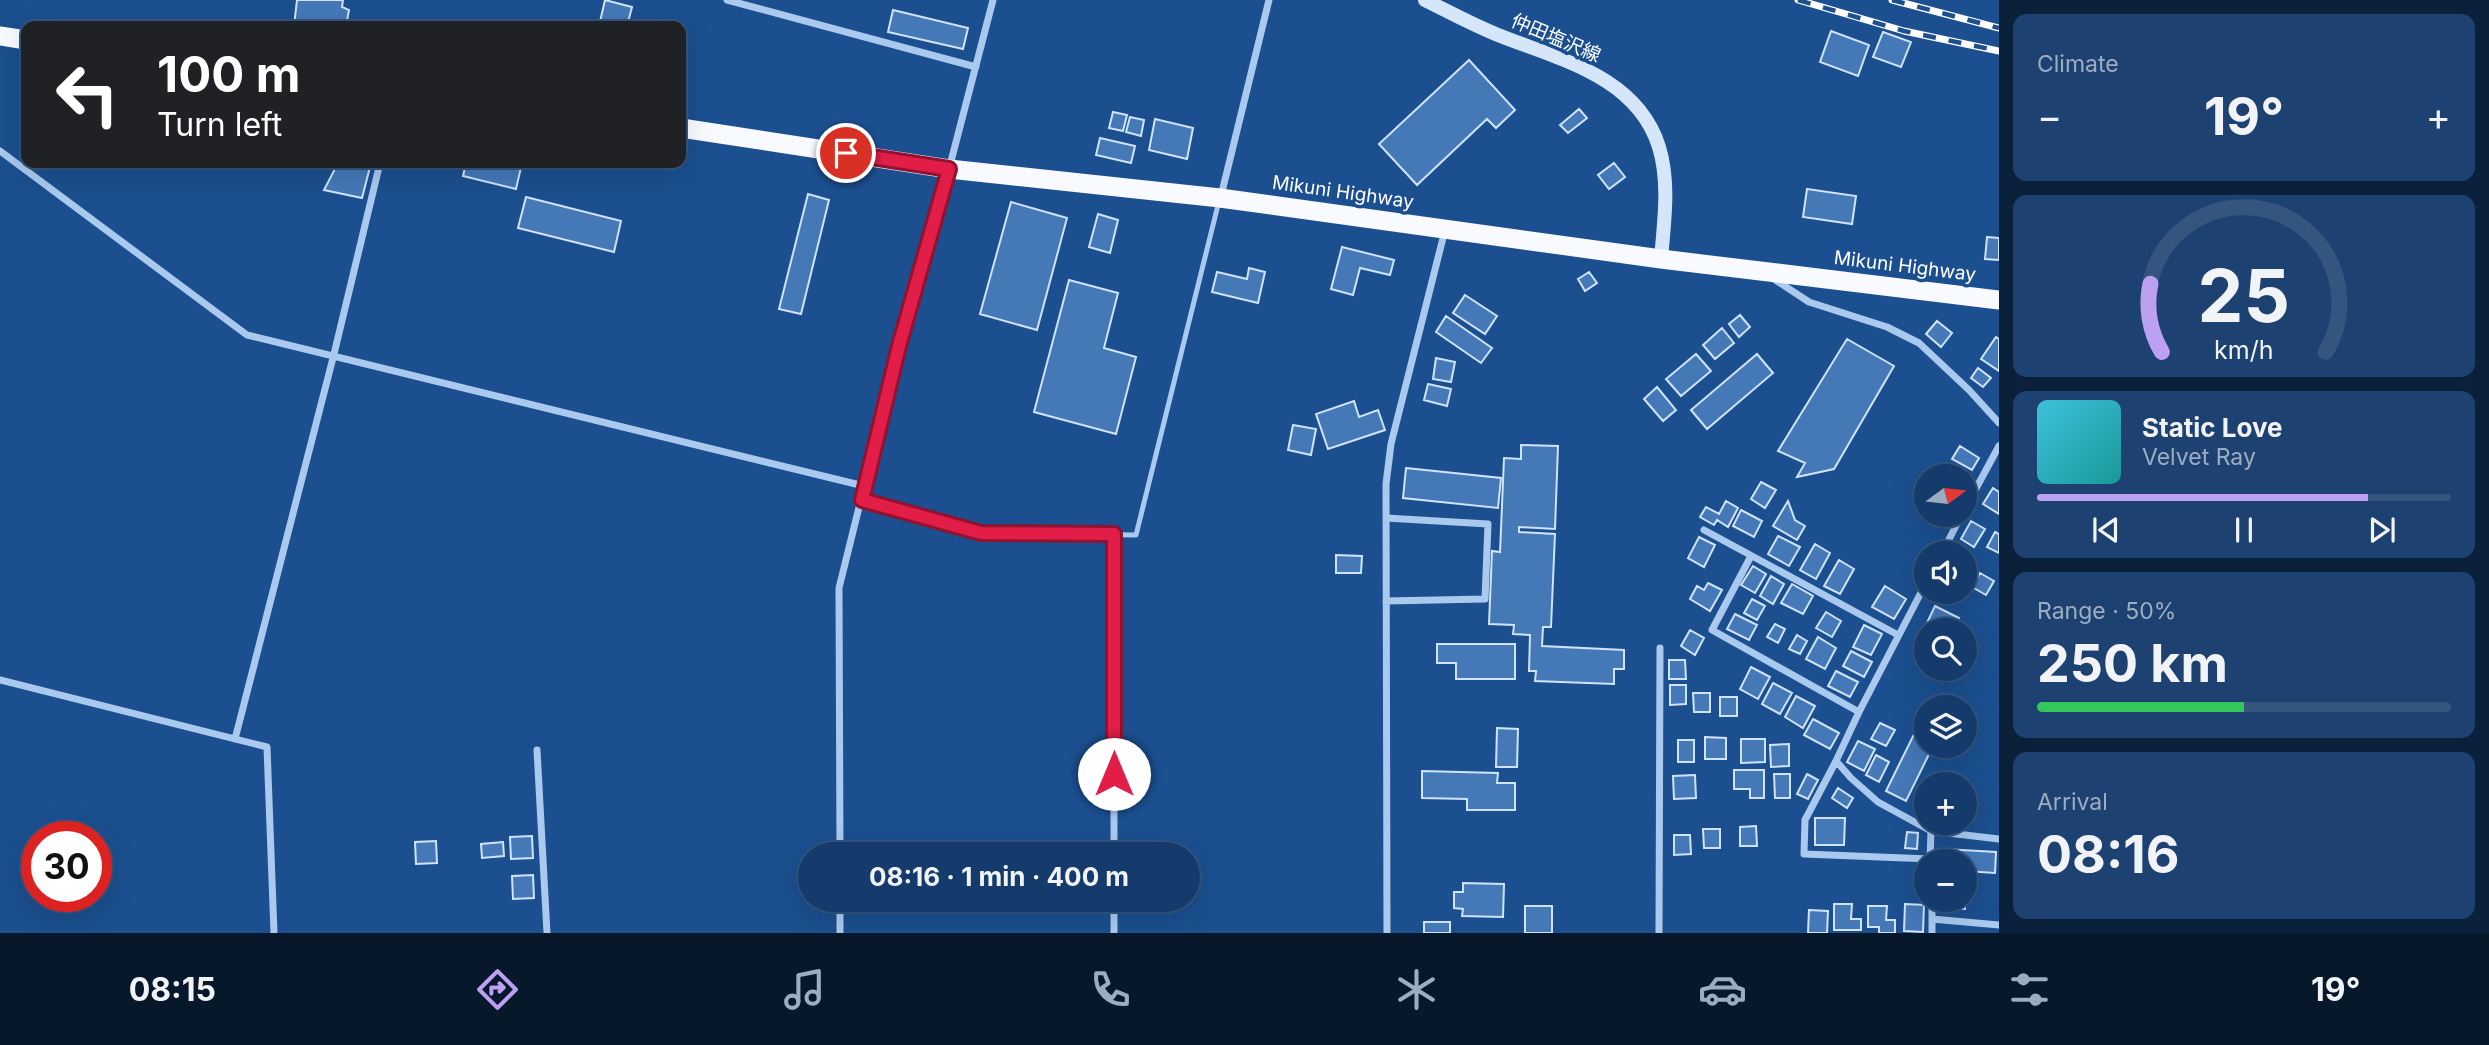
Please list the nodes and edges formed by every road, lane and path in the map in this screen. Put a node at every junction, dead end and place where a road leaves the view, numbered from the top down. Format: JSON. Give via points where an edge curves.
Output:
{"nodes":[{"id":1,"x":727,"y":0,"type":"edge"},
{"id":2,"x":993,"y":0,"type":"edge"},
{"id":3,"x":1269,"y":0,"type":"edge"},
{"id":4,"x":1425,"y":0,"type":"edge"},
{"id":5,"x":0,"y":36,"type":"edge"},
{"id":6,"x":21,"y":39,"type":"edge"},
{"id":7,"x":976,"y":68,"type":"junction"},
{"id":8,"x":686,"y":129,"type":"edge"},
{"id":9,"x":0,"y":151,"type":"edge"},
{"id":10,"x":21,"y":167,"type":"edge"},
{"id":11,"x":23,"y":168,"type":"edge"},
{"id":12,"x":379,"y":168,"type":"edge"},
{"id":13,"x":949,"y":169,"type":"junction"},
{"id":14,"x":1220,"y":198,"type":"junction"},
{"id":15,"x":1445,"y":230,"type":"junction"},
{"id":16,"x":1661,"y":259,"type":"junction"},
{"id":17,"x":1762,"y":271,"type":"junction"},
{"id":18,"x":1999,"y":300,"type":"edge"},
{"id":19,"x":334,"y":354,"type":"junction"},
{"id":20,"x":1999,"y":423,"type":"edge"},
{"id":21,"x":1999,"y":446,"type":"edge"},
{"id":22,"x":1978,"y":485,"type":"edge"},
{"id":23,"x":864,"y":486,"type":"junction"},
{"id":24,"x":862,"y":500,"type":"junction"},
{"id":25,"x":1386,"y":517,"type":"junction"},
{"id":26,"x":1704,"y":530,"type":"dead end"},
{"id":27,"x":1114,"y":534,"type":"junction"},
{"id":28,"x":1751,"y":556,"type":"junction"},
{"id":29,"x":1386,"y":601,"type":"junction"},
{"id":30,"x":1915,"y":604,"type":"edge"},
{"id":31,"x":1898,"y":635,"type":"junction"},
{"id":32,"x":1660,"y":648,"type":"dead end"},
{"id":33,"x":0,"y":680,"type":"edge"},
{"id":34,"x":1859,"y":712,"type":"junction"},
{"id":35,"x":235,"y":739,"type":"junction"},
{"id":36,"x":537,"y":750,"type":"dead end"},
{"id":37,"x":1836,"y":761,"type":"junction"},
{"id":38,"x":1914,"y":822,"type":"edge"},
{"id":39,"x":1965,"y":835,"type":"edge"},
{"id":40,"x":1999,"y":839,"type":"edge"},
{"id":41,"x":840,"y":842,"type":"edge"},
{"id":42,"x":1114,"y":842,"type":"edge"},
{"id":43,"x":1914,"y":859,"type":"edge"},
{"id":44,"x":840,"y":912,"type":"edge"},
{"id":45,"x":1114,"y":912,"type":"edge"},
{"id":46,"x":1932,"y":912,"type":"edge"},
{"id":47,"x":1932,"y":919,"type":"junction"},
{"id":48,"x":1999,"y":925,"type":"edge"},
{"id":49,"x":274,"y":933,"type":"edge"},
{"id":50,"x":547,"y":933,"type":"edge"},
{"id":51,"x":840,"y":933,"type":"edge"},
{"id":52,"x":1114,"y":933,"type":"edge"},
{"id":53,"x":1387,"y":933,"type":"edge"},
{"id":54,"x":1659,"y":933,"type":"edge"},
{"id":55,"x":1932,"y":933,"type":"edge"}],
"edges":[{"from":1,"to":7,"type":"street"},
{"from":2,"to":7,"type":"street"},
{"from":3,"to":14,"type":"street"},
{"from":4,"to":16,"type":"main road","name":"仲田塩沢線","via":[[1494,34],[1588,70],[1633,101],[1658,146],[1663,170],[1666,198]]},
{"from":5,"to":6,"type":"highway"},
{"from":7,"to":13,"type":"street"},
{"from":8,"to":13,"type":"highway","name":"Mikuni Highway"},
{"from":9,"to":10,"type":"street"},
{"from":11,"to":19,"type":"street","via":[[247,335]]},
{"from":12,"to":19,"type":"street"},
{"from":13,"to":14,"type":"highway","name":"Mikuni Highway"},
{"from":13,"to":23,"type":"street"},
{"from":14,"to":15,"type":"highway","name":"Mikuni Highway"},
{"from":14,"to":27,"type":"lane","via":[[1136,535]]},
{"from":15,"to":16,"type":"highway","name":"Mikuni Highway"},
{"from":15,"to":25,"type":"street","via":[[1391,444]]},
{"from":16,"to":17,"type":"highway","name":"Mikuni Highway"},
{"from":17,"to":18,"type":"highway","name":"Mikuni Highway"},
{"from":17,"to":20,"type":"street","via":[[1809,302],[1887,327],[1919,343]]},
{"from":19,"to":23,"type":"street"},
{"from":19,"to":35,"type":"street"},
{"from":21,"to":22,"type":"street"},
{"from":23,"to":24,"type":"street"},
{"from":24,"to":27,"type":"lane","via":[[981,533]]},
{"from":24,"to":41,"type":"street","via":[[839,588]]},
{"from":25,"to":29,"type":"street"},
{"from":25,"to":29,"type":"street","via":[[1488,524],[1485,599]]},
{"from":26,"to":28,"type":"street"},
{"from":27,"to":42,"type":"street"},
{"from":28,"to":31,"type":"street"},
{"from":28,"to":34,"type":"street","via":[[1712,630]]},
{"from":29,"to":53,"type":"street"},
{"from":30,"to":31,"type":"street"},
{"from":31,"to":34,"type":"street"},
{"from":32,"to":54,"type":"street"},
{"from":33,"to":35,"type":"street"},
{"from":34,"to":37,"type":"street"},
{"from":35,"to":49,"type":"street","via":[[267,747]]},
{"from":36,"to":50,"type":"street"},
{"from":37,"to":38,"type":"street","via":[[1878,802]]},
{"from":37,"to":43,"type":"street","via":[[1805,820],[1804,854]]},
{"from":39,"to":40,"type":"street"},
{"from":44,"to":51,"type":"street"},
{"from":45,"to":52,"type":"street"},
{"from":46,"to":47,"type":"street"},
{"from":47,"to":48,"type":"street"},
{"from":47,"to":55,"type":"street"}]}
